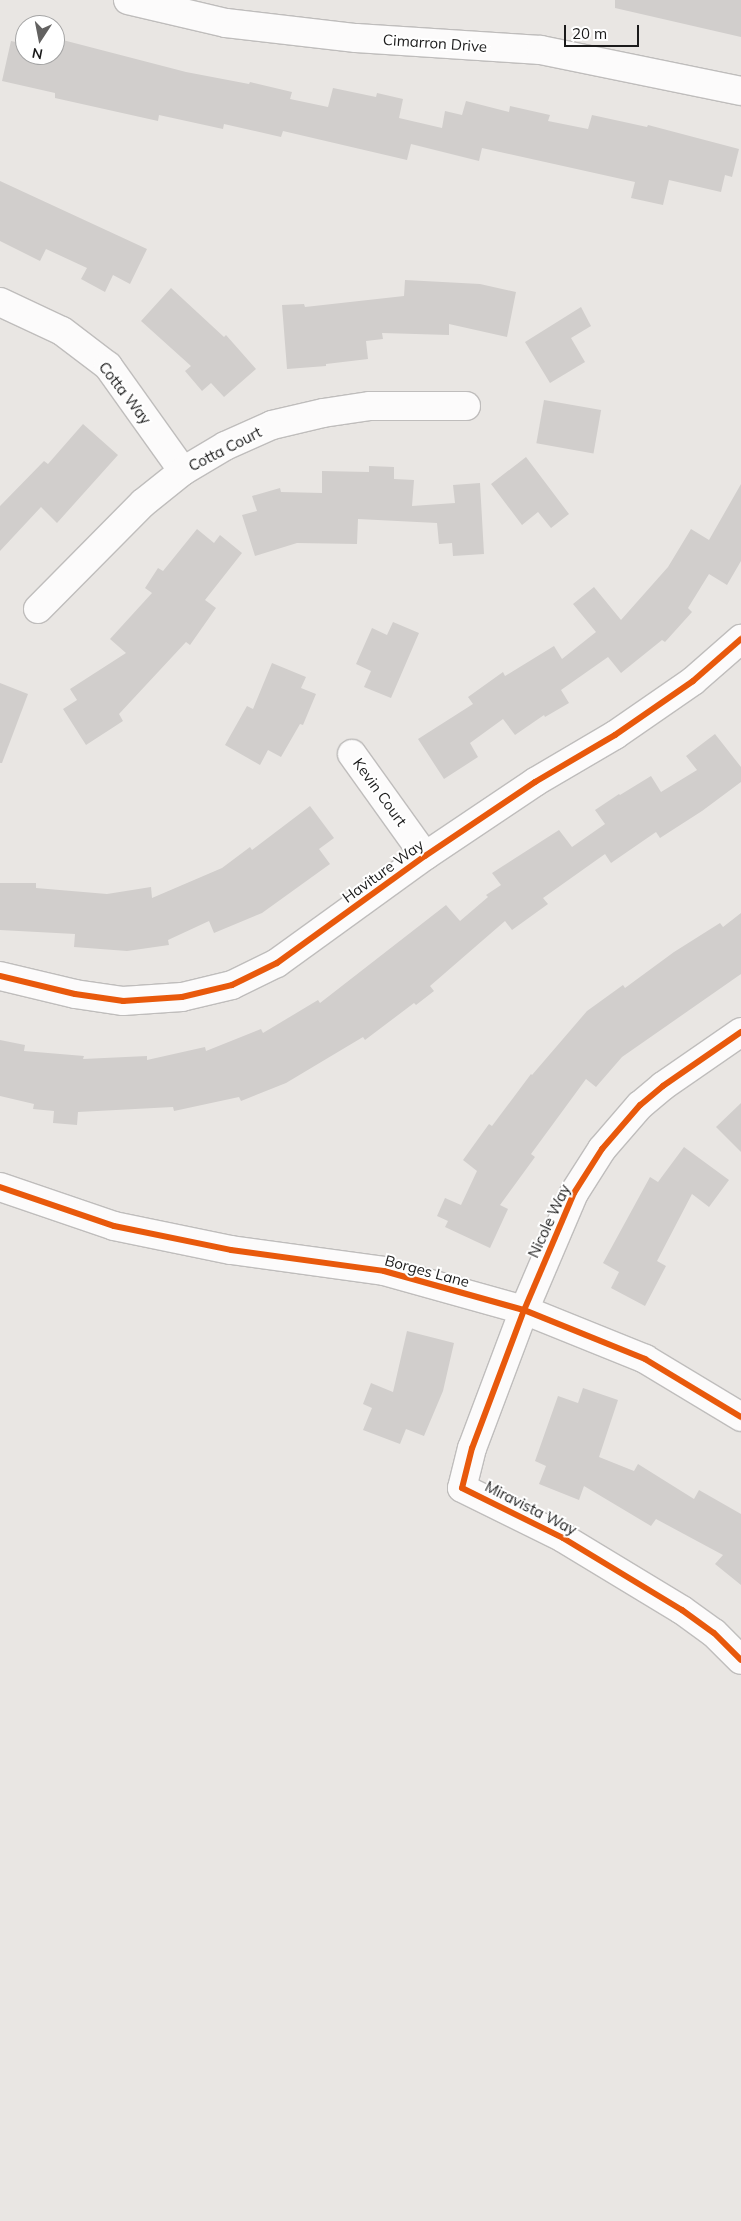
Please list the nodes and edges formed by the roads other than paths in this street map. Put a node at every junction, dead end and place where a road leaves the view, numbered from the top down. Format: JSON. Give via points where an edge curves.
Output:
{"nodes":[{"id":1,"x":128,"y":0,"type":"edge"},
{"id":2,"x":741,"y":91,"type":"edge"},
{"id":3,"x":0,"y":302,"type":"edge"},
{"id":4,"x":466,"y":406,"type":"dead end"},
{"id":5,"x":183,"y":471,"type":"junction"},
{"id":6,"x":38,"y":609,"type":"dead end"},
{"id":7,"x":741,"y":639,"type":"edge"},
{"id":8,"x":352,"y":754,"type":"dead end"},
{"id":9,"x":425,"y":856,"type":"junction"},
{"id":10,"x":0,"y":976,"type":"edge"},
{"id":11,"x":741,"y":1032,"type":"edge"},
{"id":12,"x":0,"y":1186,"type":"edge"},
{"id":13,"x":524,"y":1310,"type":"junction"},
{"id":14,"x":741,"y":1417,"type":"edge"},
{"id":15,"x":741,"y":1660,"type":"edge"}],
"edges":[{"from":1,"to":2,"type":"street","name":"Cimarron Drive","via":[[226,23],[356,38],[541,50]]},
{"from":3,"to":5,"type":"street","name":"Cotta Way","via":[[62,331],[108,366]]},
{"from":4,"to":5,"type":"street","name":"Cotta Court","via":[[370,406],[323,413],[272,425],[225,446]]},
{"from":5,"to":6,"type":"street","name":"Cotta Court","via":[[143,503]]},
{"from":7,"to":9,"type":"street","name":"Haviture Way","via":[[693,680],[615,735],[535,782]]},
{"from":8,"to":9,"type":"street","name":"Kevin Court"},
{"from":9,"to":10,"type":"street","name":"Haviture Way","via":[[277,963],[232,985],[182,997],[123,1001],[75,994]]},
{"from":11,"to":13,"type":"street","name":"Nicole Way","via":[[640,1105],[602,1149],[574,1193]]},
{"from":12,"to":13,"type":"street","name":"Borges Lane","via":[[114,1226],[231,1250],[384,1272]]},
{"from":13,"to":14,"type":"street","name":"Borges Lane","via":[[644,1359]]},
{"from":13,"to":15,"type":"street","name":"Miravista Way","via":[[472,1448],[462,1488],[563,1538],[682,1610],[714,1633]]}]}
